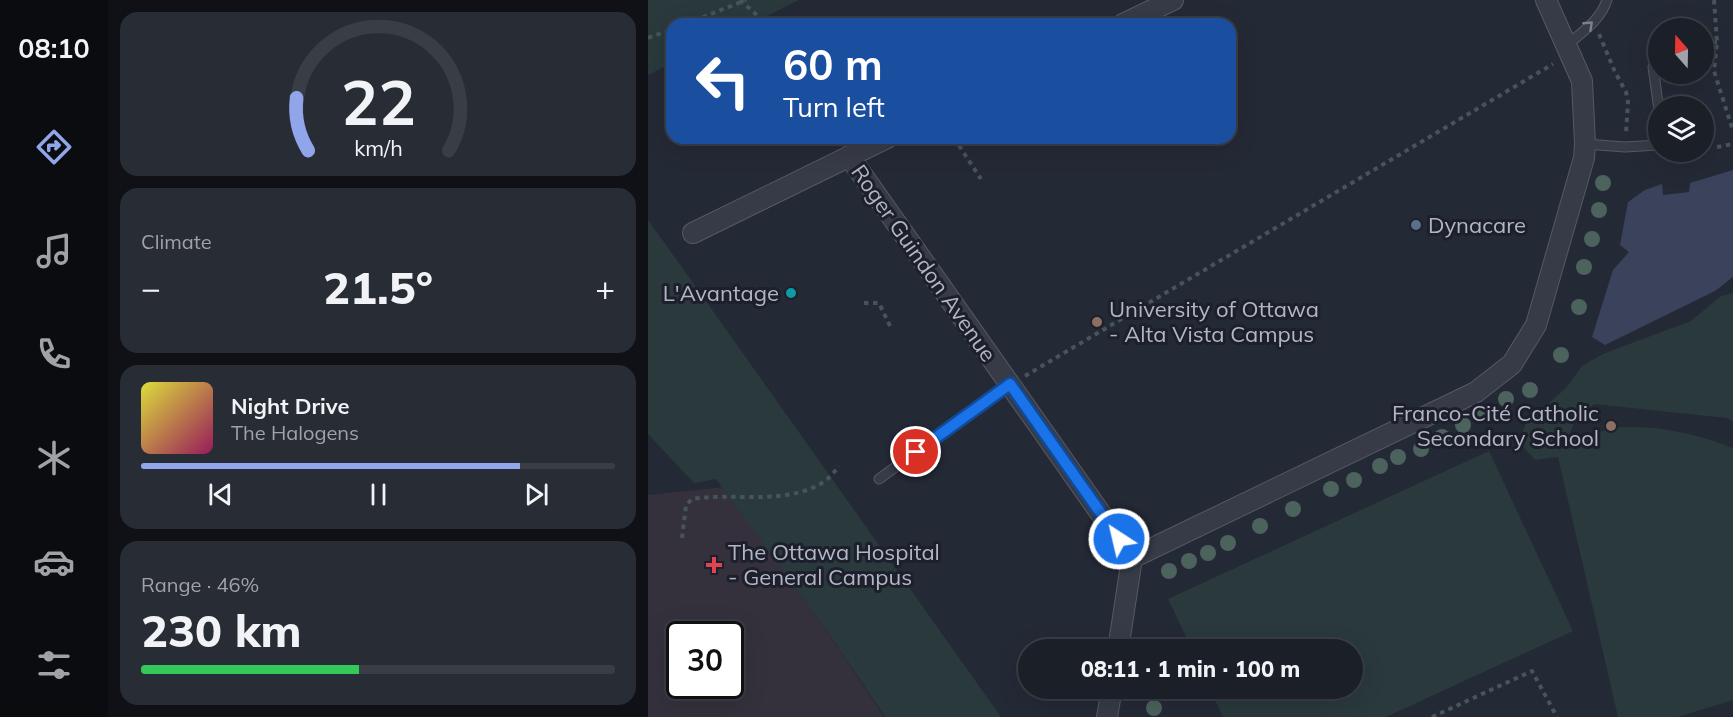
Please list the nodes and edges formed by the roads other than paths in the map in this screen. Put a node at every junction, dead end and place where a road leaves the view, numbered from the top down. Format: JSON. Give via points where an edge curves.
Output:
{"nodes":[{"id":1,"x":1173,"y":0,"type":"edge"},
{"id":2,"x":1546,"y":0,"type":"edge"},
{"id":3,"x":1606,"y":0,"type":"edge"},
{"id":4,"x":1136,"y":18,"type":"edge"},
{"id":5,"x":1568,"y":50,"type":"junction"},
{"id":6,"x":874,"y":144,"type":"edge"},
{"id":7,"x":1585,"y":144,"type":"junction"},
{"id":8,"x":1648,"y":146,"type":"edge"},
{"id":9,"x":849,"y":156,"type":"junction"},
{"id":10,"x":693,"y":233,"type":"dead end"},
{"id":11,"x":1010,"y":384,"type":"junction"},
{"id":12,"x":879,"y":479,"type":"dead end"},
{"id":13,"x":1132,"y":558,"type":"junction"},
{"id":14,"x":1120,"y":639,"type":"edge"},
{"id":15,"x":1110,"y":699,"type":"edge"},
{"id":16,"x":1107,"y":717,"type":"edge"}],
"edges":[{"from":1,"to":4,"type":"street"},
{"from":2,"to":5,"type":"street"},
{"from":5,"to":3,"type":"lane","one_way":true,"via":[[1594,22]]},
{"from":5,"to":7,"type":"street","via":[[1582,81]]},
{"from":6,"to":9,"type":"street"},
{"from":7,"to":8,"type":"lane"},
{"from":7,"to":13,"type":"street","via":[[1536,325],[1512,364],[1476,392]]},
{"from":9,"to":10,"type":"street"},
{"from":9,"to":11,"type":"street","name":"Roger Guindon Avenue"},
{"from":11,"to":12,"type":"lane"},
{"from":11,"to":13,"type":"street","name":"Roger Guindon Avenue"},
{"from":13,"to":14,"type":"street"},
{"from":15,"to":16,"type":"street"}]}
